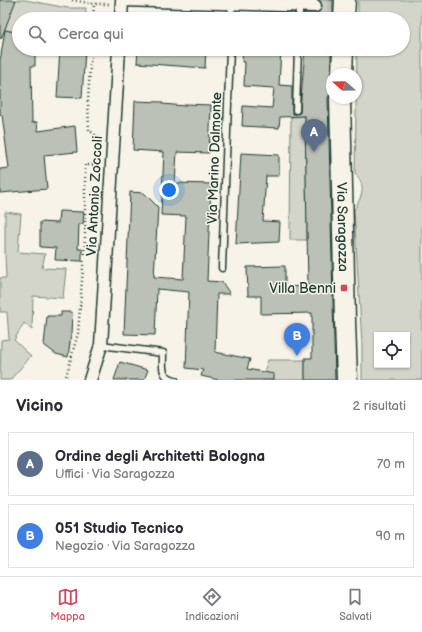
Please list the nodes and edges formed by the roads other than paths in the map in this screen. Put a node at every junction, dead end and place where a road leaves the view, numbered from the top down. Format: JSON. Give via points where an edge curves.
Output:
{"nodes":[{"id":1,"x":117,"y":2,"type":"edge"},
{"id":2,"x":232,"y":4,"type":"junction"},
{"id":3,"x":299,"y":6,"type":"junction"},
{"id":4,"x":315,"y":6,"type":"tunnel mouth"},
{"id":5,"x":119,"y":12,"type":"edge"},
{"id":6,"x":231,"y":12,"type":"edge"},
{"id":7,"x":299,"y":12,"type":"edge"},
{"id":8,"x":119,"y":56,"type":"edge"},
{"id":9,"x":230,"y":56,"type":"edge"},
{"id":10,"x":298,"y":56,"type":"edge"},
{"id":11,"x":343,"y":56,"type":"edge"},
{"id":12,"x":342,"y":68,"type":"edge"},
{"id":13,"x":340,"y":104,"type":"edge"},
{"id":14,"x":296,"y":110,"type":"dead end"},
{"id":15,"x":222,"y":268,"type":"dead end"},
{"id":16,"x":101,"y":345,"type":"junction"},
{"id":17,"x":90,"y":380,"type":"edge"},
{"id":18,"x":175,"y":380,"type":"edge"},
{"id":19,"x":347,"y":380,"type":"edge"}],
"edges":[{"from":1,"to":2,"type":"street"},
{"from":1,"to":5,"type":"street"},
{"from":2,"to":3,"type":"street"},
{"from":2,"to":6,"type":"lane"},
{"from":3,"to":4,"type":"street"},
{"from":3,"to":7,"type":"lane"},
{"from":8,"to":16,"type":"street","name":"Via Antonio Zoccoli"},
{"from":9,"to":15,"type":"lane","name":"Via Marino Dalmonte"},
{"from":10,"to":14,"type":"lane"},
{"from":11,"to":12,"type":"main road"},
{"from":13,"to":19,"type":"main road","name":"Via Saragozza"},
{"from":16,"to":17,"type":"street","name":"Via Antonio Zoccoli"},
{"from":16,"to":18,"type":"lane","via":[[163,353],[163,372],[168,378]]}]}
